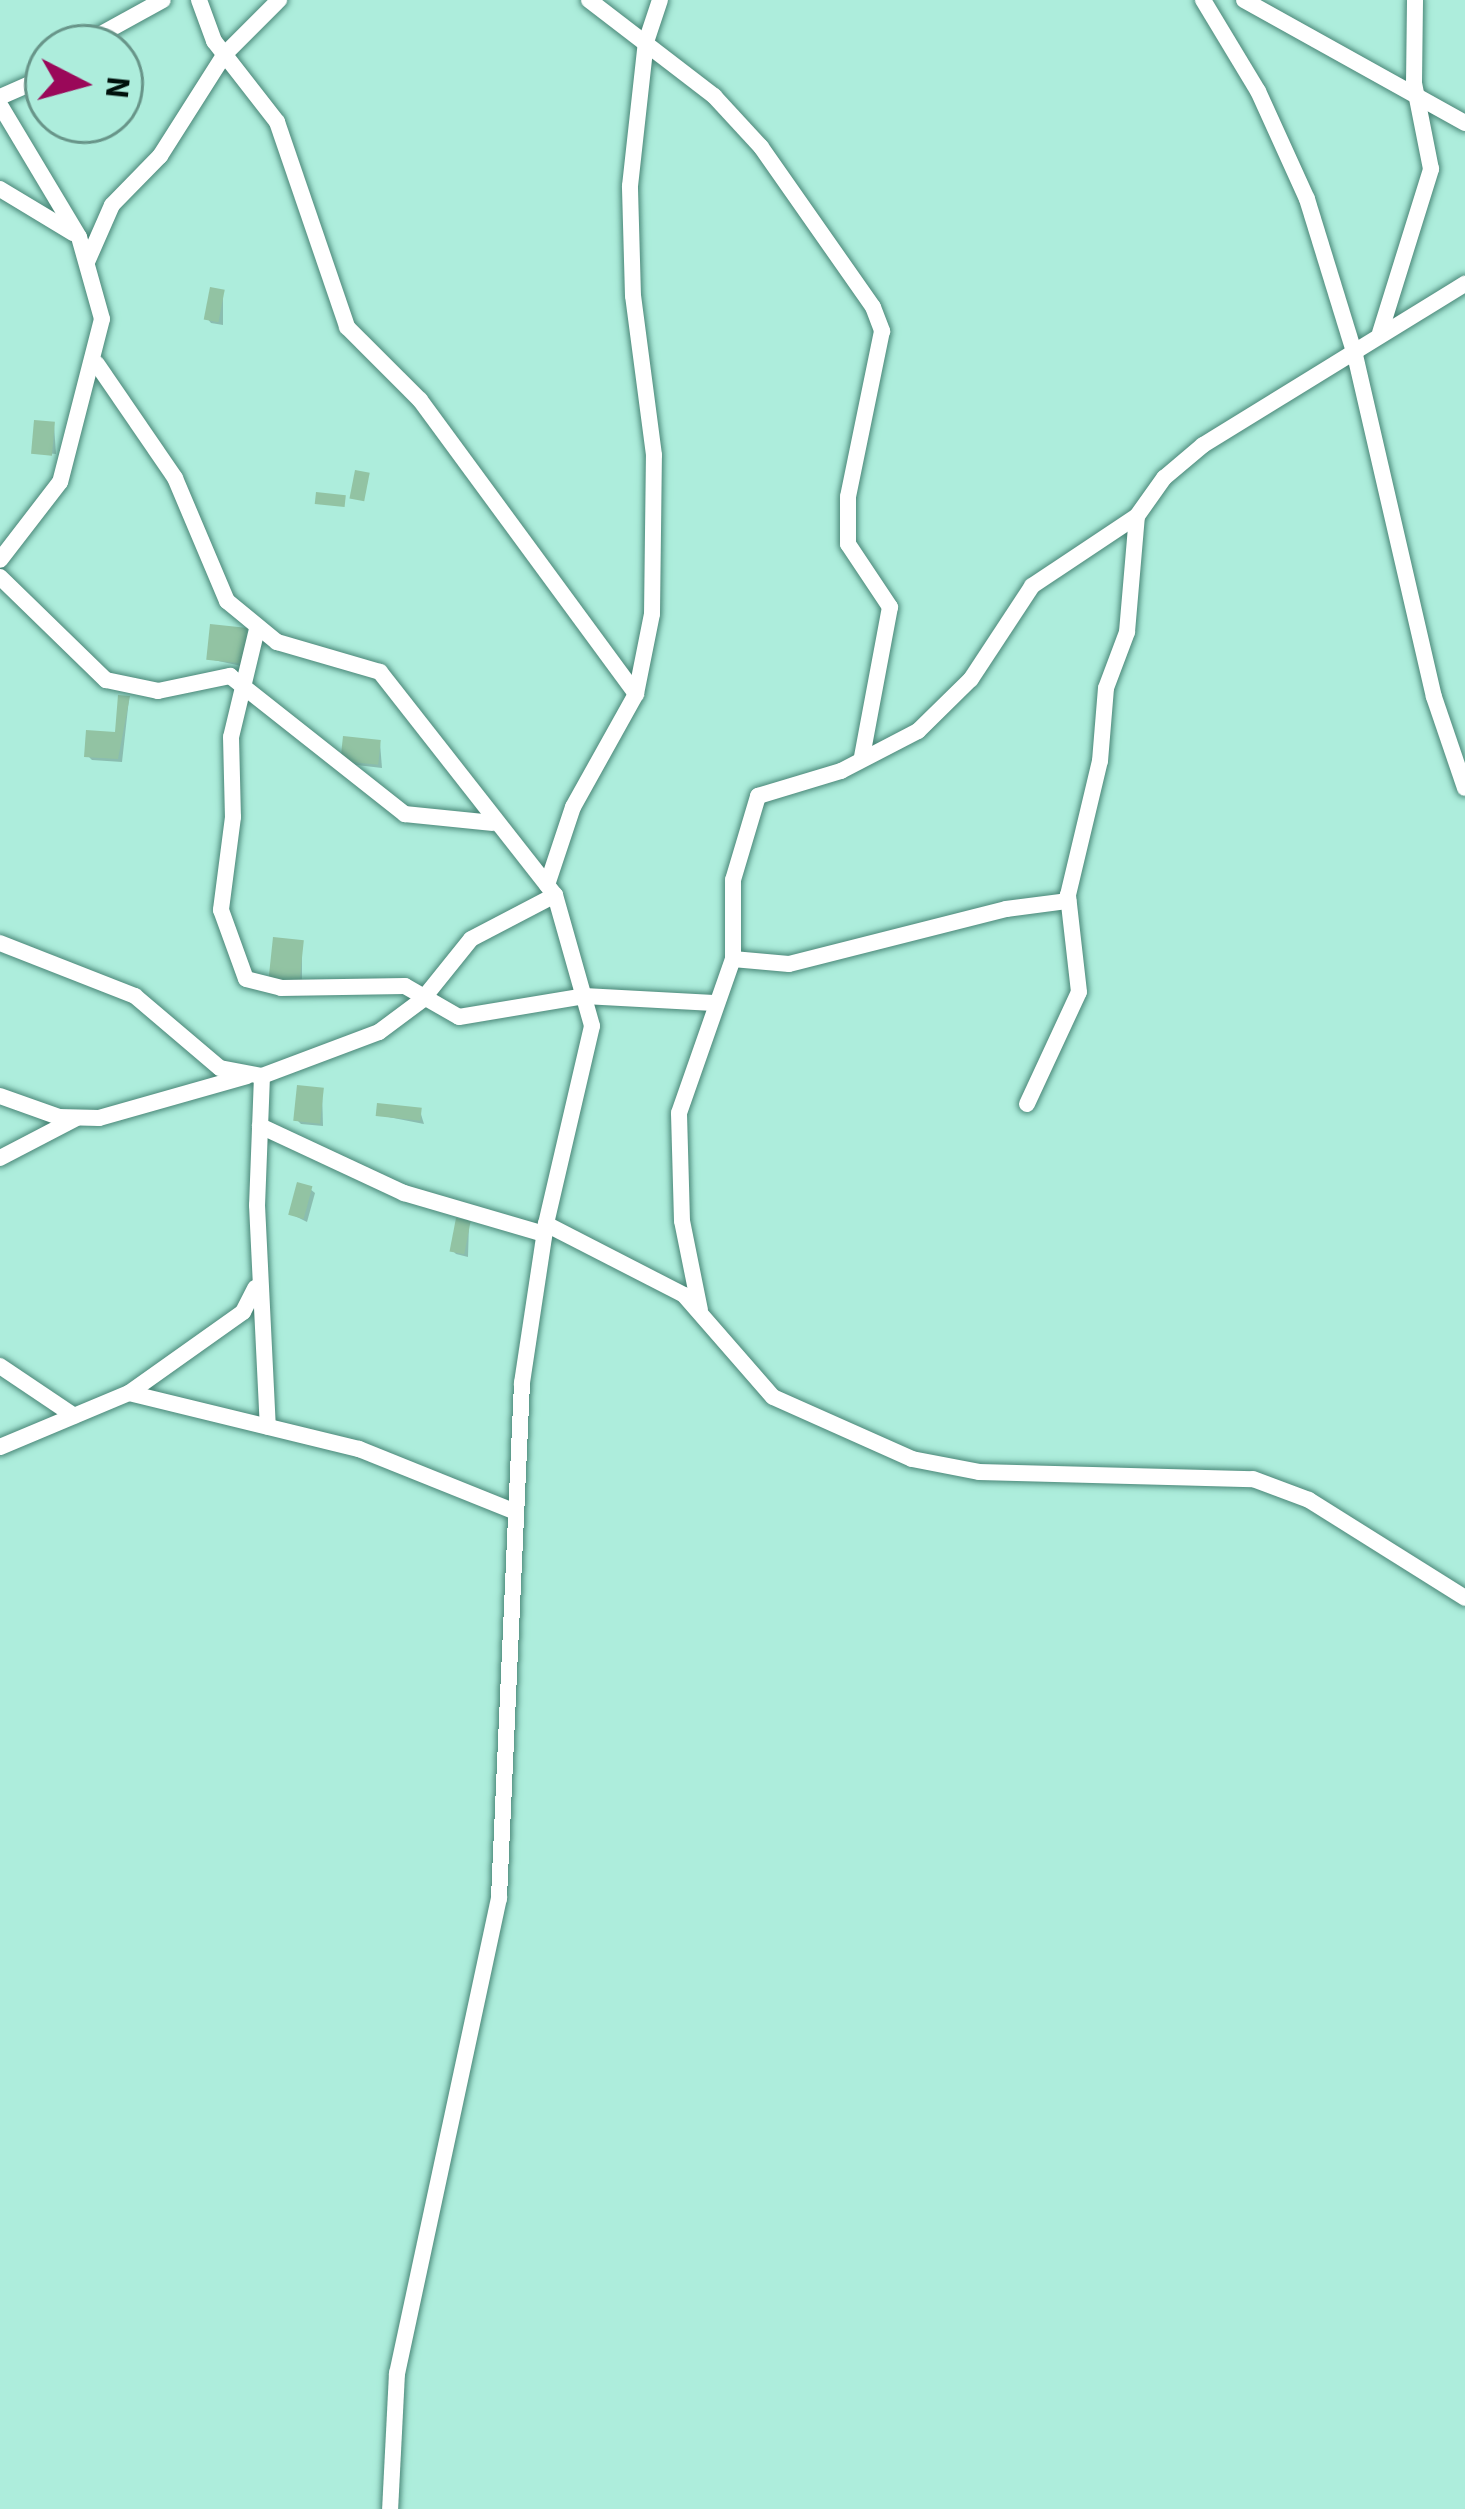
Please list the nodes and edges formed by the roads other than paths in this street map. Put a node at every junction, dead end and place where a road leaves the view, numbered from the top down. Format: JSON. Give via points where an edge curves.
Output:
{"nodes":[{"id":1,"x":163,"y":0,"type":"edge"},
{"id":2,"x":199,"y":0,"type":"edge"},
{"id":3,"x":279,"y":0,"type":"edge"},
{"id":4,"x":590,"y":0,"type":"edge"},
{"id":5,"x":660,"y":0,"type":"edge"},
{"id":6,"x":1203,"y":0,"type":"edge"},
{"id":7,"x":1244,"y":0,"type":"edge"},
{"id":8,"x":1415,"y":0,"type":"edge"},
{"id":9,"x":120,"y":24,"type":"edge"},
{"id":10,"x":646,"y":42,"type":"junction"},
{"id":11,"x":224,"y":55,"type":"junction"},
{"id":12,"x":0,"y":101,"type":"edge"},
{"id":13,"x":1416,"y":101,"type":"junction"},
{"id":14,"x":1465,"y":123,"type":"edge"},
{"id":15,"x":0,"y":189,"type":"edge"},
{"id":16,"x":79,"y":237,"type":"junction"},
{"id":17,"x":86,"y":263,"type":"junction"},
{"id":18,"x":1465,"y":284,"type":"edge"},
{"id":19,"x":1380,"y":333,"type":"junction"},
{"id":20,"x":1355,"y":355,"type":"junction"},
{"id":21,"x":97,"y":364,"type":"junction"},
{"id":22,"x":1138,"y":516,"type":"junction"},
{"id":23,"x":0,"y":560,"type":"edge"},
{"id":24,"x":0,"y":577,"type":"edge"},
{"id":25,"x":257,"y":629,"type":"junction"},
{"id":26,"x":238,"y":682,"type":"junction"},
{"id":27,"x":636,"y":694,"type":"junction"},
{"id":28,"x":862,"y":757,"type":"junction"},
{"id":29,"x":1465,"y":788,"type":"edge"},
{"id":30,"x":493,"y":823,"type":"junction"},
{"id":31,"x":551,"y":890,"type":"junction"},
{"id":32,"x":1068,"y":901,"type":"junction"},
{"id":33,"x":0,"y":944,"type":"edge"},
{"id":34,"x":733,"y":959,"type":"junction"},
{"id":35,"x":584,"y":996,"type":"junction"},
{"id":36,"x":422,"y":1000,"type":"junction"},
{"id":37,"x":713,"y":1004,"type":"junction"},
{"id":38,"x":255,"y":1076,"type":"junction"},
{"id":39,"x":0,"y":1096,"type":"edge"},
{"id":40,"x":1027,"y":1104,"type":"dead end"},
{"id":41,"x":75,"y":1119,"type":"junction"},
{"id":42,"x":260,"y":1126,"type":"junction"},
{"id":43,"x":0,"y":1158,"type":"edge"},
{"id":44,"x":545,"y":1229,"type":"junction"},
{"id":45,"x":259,"y":1276,"type":"junction"},
{"id":46,"x":700,"y":1311,"type":"junction"},
{"id":47,"x":0,"y":1366,"type":"edge"},
{"id":48,"x":129,"y":1393,"type":"junction"},
{"id":49,"x":74,"y":1416,"type":"junction"},
{"id":50,"x":268,"y":1427,"type":"junction"},
{"id":51,"x":0,"y":1448,"type":"edge"},
{"id":52,"x":513,"y":1511,"type":"junction"},
{"id":53,"x":1465,"y":1598,"type":"edge"},
{"id":54,"x":390,"y":2509,"type":"edge"}],
"edges":[{"from":1,"to":9,"type":"street"},
{"from":2,"to":11,"type":"street"},
{"from":3,"to":11,"type":"street"},
{"from":4,"to":10,"type":"street"},
{"from":5,"to":10,"type":"street"},
{"from":6,"to":20,"type":"street","via":[[1258,92],[1306,199]]},
{"from":7,"to":13,"type":"street"},
{"from":8,"to":13,"type":"street"},
{"from":10,"to":27,"type":"street","via":[[629,251],[654,455],[652,614]]},
{"from":10,"to":28,"type":"street","via":[[761,147],[882,332],[848,497],[848,544],[890,608]]},
{"from":11,"to":17,"type":"street","via":[[160,156],[112,205]]},
{"from":11,"to":27,"type":"street","via":[[278,122],[347,327],[419,400]]},
{"from":12,"to":16,"type":"street"},
{"from":13,"to":14,"type":"street"},
{"from":13,"to":19,"type":"street","via":[[1431,169]]},
{"from":15,"to":16,"type":"street"},
{"from":16,"to":17,"type":"street"},
{"from":17,"to":21,"type":"street","via":[[100,300]]},
{"from":18,"to":19,"type":"street"},
{"from":19,"to":20,"type":"street"},
{"from":20,"to":22,"type":"street","via":[[1203,446],[1165,478]]},
{"from":20,"to":29,"type":"street","via":[[1434,697]]},
{"from":21,"to":23,"type":"street","via":[[52,499]]},
{"from":21,"to":25,"type":"street","via":[[175,478],[215,584]]},
{"from":22,"to":28,"type":"street","via":[[1032,586],[988,658],[934,719]]},
{"from":22,"to":32,"type":"street","via":[[1127,632],[1106,688],[1100,761]]},
{"from":24,"to":26,"type":"street","via":[[106,680],[158,691],[221,674]]},
{"from":25,"to":26,"type":"street"},
{"from":25,"to":30,"type":"street","via":[[380,672]]},
{"from":26,"to":30,"type":"street","via":[[405,814]]},
{"from":26,"to":36,"type":"street","via":[[221,910],[238,970],[267,987],[405,986]]},
{"from":27,"to":31,"type":"street","via":[[573,807]]},
{"from":28,"to":34,"type":"street","via":[[758,796],[733,880]]},
{"from":30,"to":31,"type":"street"},
{"from":31,"to":35,"type":"street"},
{"from":31,"to":36,"type":"street","via":[[471,939]]},
{"from":32,"to":34,"type":"street","via":[[789,964]]},
{"from":32,"to":40,"type":"street","via":[[1079,992]]},
{"from":33,"to":38,"type":"street","via":[[135,996],[220,1068]]},
{"from":34,"to":37,"type":"street"},
{"from":35,"to":36,"type":"street","via":[[468,1017]]},
{"from":35,"to":37,"type":"street"},
{"from":35,"to":44,"type":"street","via":[[591,1044]]},
{"from":36,"to":38,"type":"street","via":[[379,1032]]},
{"from":37,"to":46,"type":"street","via":[[684,1086],[678,1142]]},
{"from":38,"to":41,"type":"street","via":[[125,1115]]},
{"from":38,"to":42,"type":"street"},
{"from":39,"to":41,"type":"street"},
{"from":41,"to":43,"type":"street"},
{"from":42,"to":44,"type":"street","via":[[404,1193]]},
{"from":42,"to":45,"type":"street"},
{"from":44,"to":46,"type":"street","via":[[666,1282]]},
{"from":44,"to":52,"type":"street"},
{"from":45,"to":48,"type":"street","via":[[243,1312]]},
{"from":45,"to":50,"type":"street"},
{"from":46,"to":53,"type":"street","via":[[773,1396],[911,1459],[979,1472],[1252,1479],[1309,1500]]},
{"from":47,"to":49,"type":"street"},
{"from":48,"to":49,"type":"street"},
{"from":48,"to":50,"type":"street"},
{"from":49,"to":51,"type":"street"},
{"from":50,"to":52,"type":"street","via":[[370,1453]]},
{"from":52,"to":54,"type":"street","via":[[499,1898],[398,2373]]}]}
